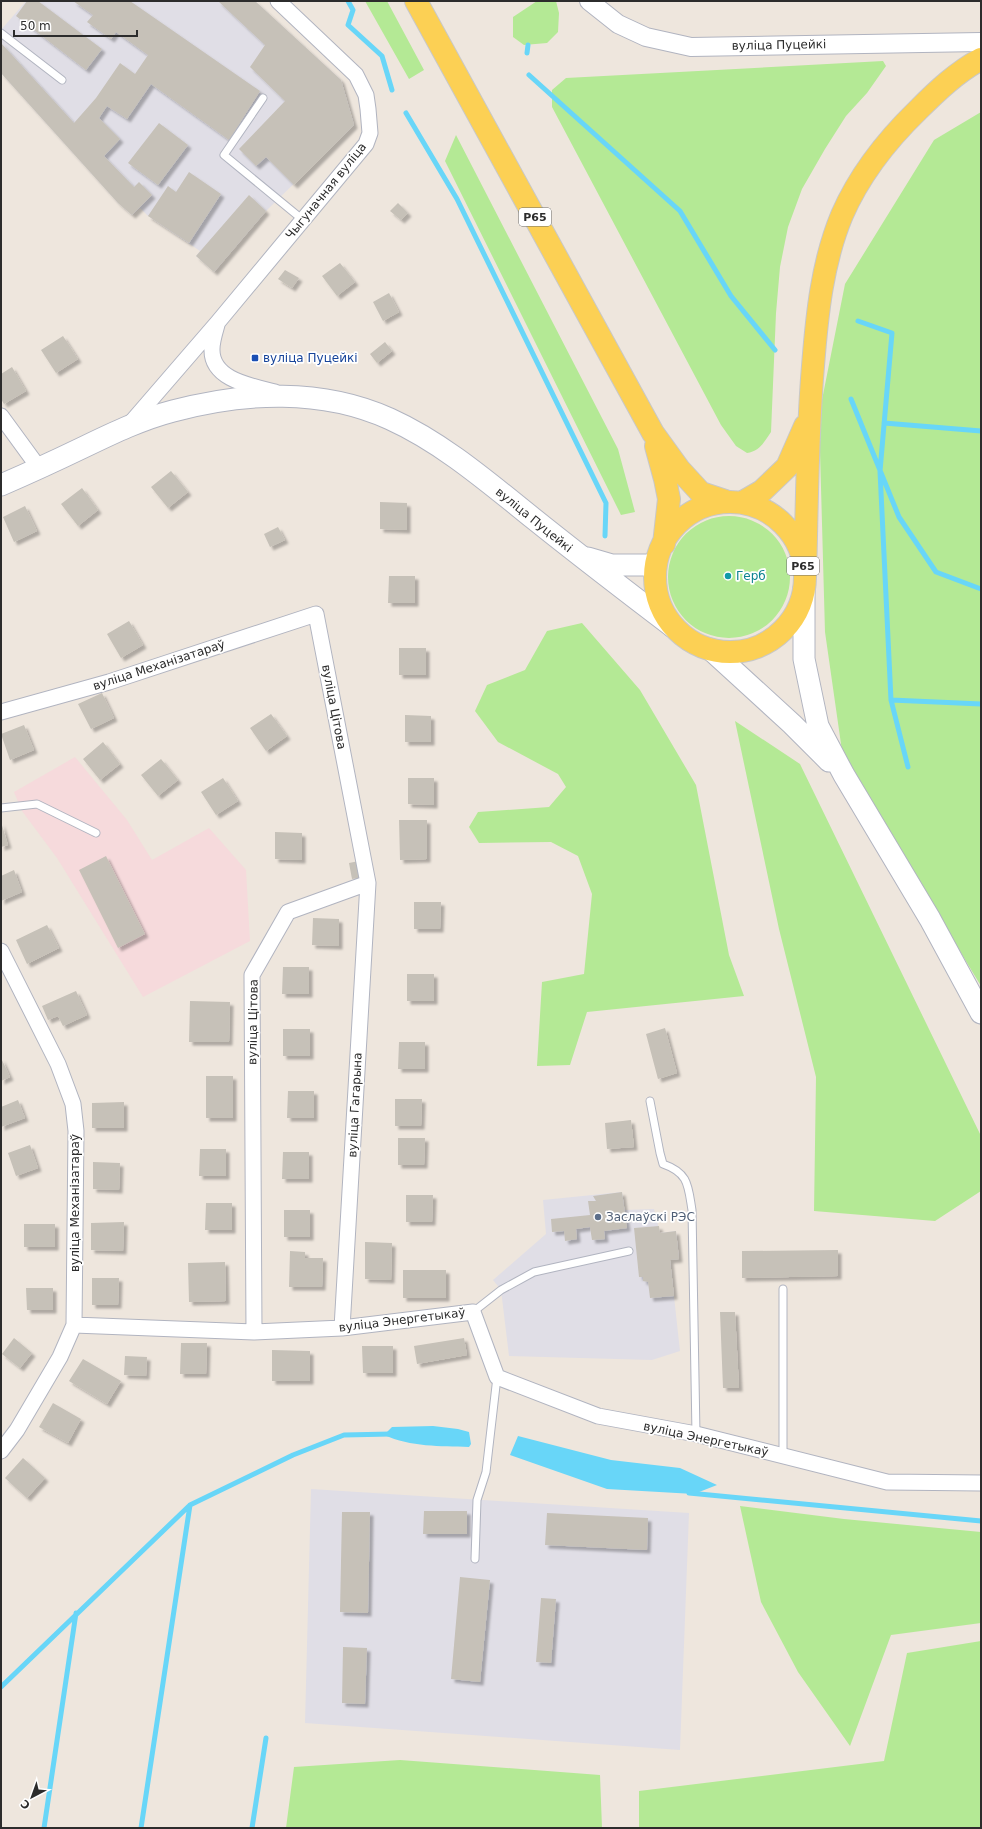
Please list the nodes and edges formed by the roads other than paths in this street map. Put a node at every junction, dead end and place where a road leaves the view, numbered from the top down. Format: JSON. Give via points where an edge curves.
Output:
{"nodes":[{"id":1,"x":278,"y":1,"type":"edge"},
{"id":2,"x":416,"y":1,"type":"edge"},
{"id":3,"x":589,"y":1,"type":"edge"},
{"id":4,"x":1,"y":33,"type":"edge"},
{"id":5,"x":981,"y":42,"type":"edge"},
{"id":6,"x":981,"y":59,"type":"edge"},
{"id":7,"x":62,"y":80,"type":"dead end"},
{"id":8,"x":262,"y":98,"type":"dead end"},
{"id":9,"x":303,"y":220,"type":"junction"},
{"id":10,"x":218,"y":322,"type":"junction"},
{"id":11,"x":288,"y":395,"type":"junction"},
{"id":12,"x":809,"y":415,"type":"junction"},
{"id":13,"x":1,"y":416,"type":"edge"},
{"id":14,"x":128,"y":426,"type":"junction"},
{"id":15,"x":653,"y":433,"type":"junction"},
{"id":16,"x":39,"y":468,"type":"junction"},
{"id":17,"x":1,"y":485,"type":"edge"},
{"id":18,"x":734,"y":501,"type":"junction"},
{"id":19,"x":664,"y":544,"type":"junction"},
{"id":20,"x":579,"y":556,"type":"junction"},
{"id":21,"x":654,"y":565,"type":"junction"},
{"id":22,"x":804,"y":584,"type":"junction"},
{"id":23,"x":316,"y":614,"type":"joint"},
{"id":24,"x":673,"y":626,"type":"junction"},
{"id":25,"x":710,"y":649,"type":"junction"},
{"id":26,"x":1,"y":712,"type":"edge"},
{"id":27,"x":844,"y":775,"type":"junction"},
{"id":28,"x":1,"y":808,"type":"edge"},
{"id":29,"x":96,"y":833,"type":"dead end"},
{"id":30,"x":368,"y":883,"type":"junction"},
{"id":31,"x":1,"y":951,"type":"edge"},
{"id":32,"x":981,"y":1013,"type":"edge"},
{"id":33,"x":650,"y":1101,"type":"dead end"},
{"id":34,"x":628,"y":1251,"type":"dead end"},
{"id":35,"x":783,"y":1290,"type":"dead end"},
{"id":36,"x":473,"y":1312,"type":"junction"},
{"id":37,"x":74,"y":1325,"type":"junction"},
{"id":38,"x":342,"y":1328,"type":"junction"},
{"id":39,"x":254,"y":1332,"type":"junction"},
{"id":40,"x":497,"y":1376,"type":"junction"},
{"id":41,"x":696,"y":1434,"type":"junction"},
{"id":42,"x":1,"y":1451,"type":"edge"},
{"id":43,"x":783,"y":1456,"type":"junction"},
{"id":44,"x":981,"y":1483,"type":"edge"},
{"id":45,"x":475,"y":1559,"type":"dead end"}],
"edges":[{"from":1,"to":9,"type":"street","name":"Чыгуначная вуліца","via":[[356,75],[366,95],[368,109],[370,133],[366,144]]},
{"from":2,"to":15,"type":"main road","number":"Р65"},
{"from":3,"to":5,"type":"street","name":"вуліца Пуцейкі","via":[[618,24],[646,36],[691,47]]},
{"from":4,"to":7,"type":"lane"},
{"from":6,"to":12,"type":"main road","number":"Р65","via":[[933,95],[884,147],[863,177],[843,215],[833,241],[821,291],[814,342]]},
{"from":8,"to":9,"type":"lane","via":[[224,155]]},
{"from":9,"to":10,"type":"street","name":"Чыгуначная вуліца"},
{"from":10,"to":11,"type":"street","via":[[212,348],[213,360],[219,370],[241,383]]},
{"from":10,"to":14,"type":"street","name":"Чыгуначная вуліца"},
{"from":11,"to":14,"type":"main road","name":"вуліца Пуцейкі","via":[[215,402],[173,411]]},
{"from":11,"to":20,"type":"main road","name":"вуліца Пуцейкі","via":[[362,408],[390,419],[455,458]]},
{"from":12,"to":18,"type":"main road","number":"Р65","via":[[787,467],[762,492]]},
{"from":12,"to":22,"type":"main road","number":"Р65"},
{"from":13,"to":16,"type":"street"},
{"from":14,"to":16,"type":"main road","name":"вуліца Пуцейкі"},
{"from":15,"to":18,"type":"main road","number":"Р65","via":[[679,469],[701,492]]},
{"from":15,"to":19,"type":"main road","number":"Р65","via":[[668,499]]},
{"from":16,"to":17,"type":"main road","name":"вуліца Пуцейкі"},
{"from":18,"to":19,"type":"main road","number":"Р65","via":[[706,504],[678,526]]},
{"from":18,"to":22,"type":"main road","number":"Р65","via":[[763,508],[780,520],[794,537],[802,556]]},
{"from":19,"to":21,"type":"main road","number":"Р65"},
{"from":20,"to":21,"type":"main road","name":"вуліца Пуцейкі","via":[[612,565]]},
{"from":20,"to":24,"type":"main road","name":"вуліца Пуцейкі"},
{"from":21,"to":24,"type":"main road","number":"Р65","via":[[655,587],[661,608]]},
{"from":22,"to":25,"type":"main road","number":"Р65","via":[[797,609],[786,626],[770,640],[751,649],[731,652]]},
{"from":22,"to":27,"type":"main road","via":[[804,659],[818,726]]},
{"from":23,"to":26,"type":"street","name":"вуліца Механізатараў","via":[[110,682]]},
{"from":23,"to":30,"type":"street","name":"вуліца Цітова"},
{"from":24,"to":25,"type":"main road","number":"Р65","via":[[690,640]]},
{"from":25,"to":27,"type":"main road","via":[[781,713]]},
{"from":27,"to":32,"type":"main road","via":[[930,919]]},
{"from":28,"to":29,"type":"lane","via":[[37,804]]},
{"from":30,"to":38,"type":"street","name":"вуліца Гагарына"},
{"from":30,"to":39,"type":"street","name":"вуліца Цітова","via":[[288,912],[252,975]]},
{"from":31,"to":37,"type":"street","name":"вуліца Механізатараў","via":[[58,1064],[73,1104],[76,1131]]},
{"from":33,"to":41,"type":"lane","via":[[663,1164],[677,1169],[688,1184],[692,1210]]},
{"from":34,"to":36,"type":"lane","via":[[534,1272],[500,1290]]},
{"from":35,"to":43,"type":"lane"},
{"from":36,"to":38,"type":"street","name":"вуліца Энергетыкаў"},
{"from":36,"to":40,"type":"street","name":"вуліца Энергетыкаў"},
{"from":37,"to":39,"type":"street","name":"вуліца Энергетыкаў"},
{"from":37,"to":42,"type":"street","name":"вуліца Механізатараў","via":[[60,1357],[17,1430]]},
{"from":38,"to":39,"type":"street","name":"вуліца Энергетыкаў"},
{"from":40,"to":41,"type":"street","name":"вуліца Энергетыкаў","via":[[598,1416]]},
{"from":40,"to":45,"type":"lane","via":[[486,1472],[477,1500]]},
{"from":41,"to":43,"type":"street","name":"вуліца Энергетыкаў"},
{"from":43,"to":44,"type":"street","name":"вуліца Энергетыкаў","via":[[887,1482]]}]}
